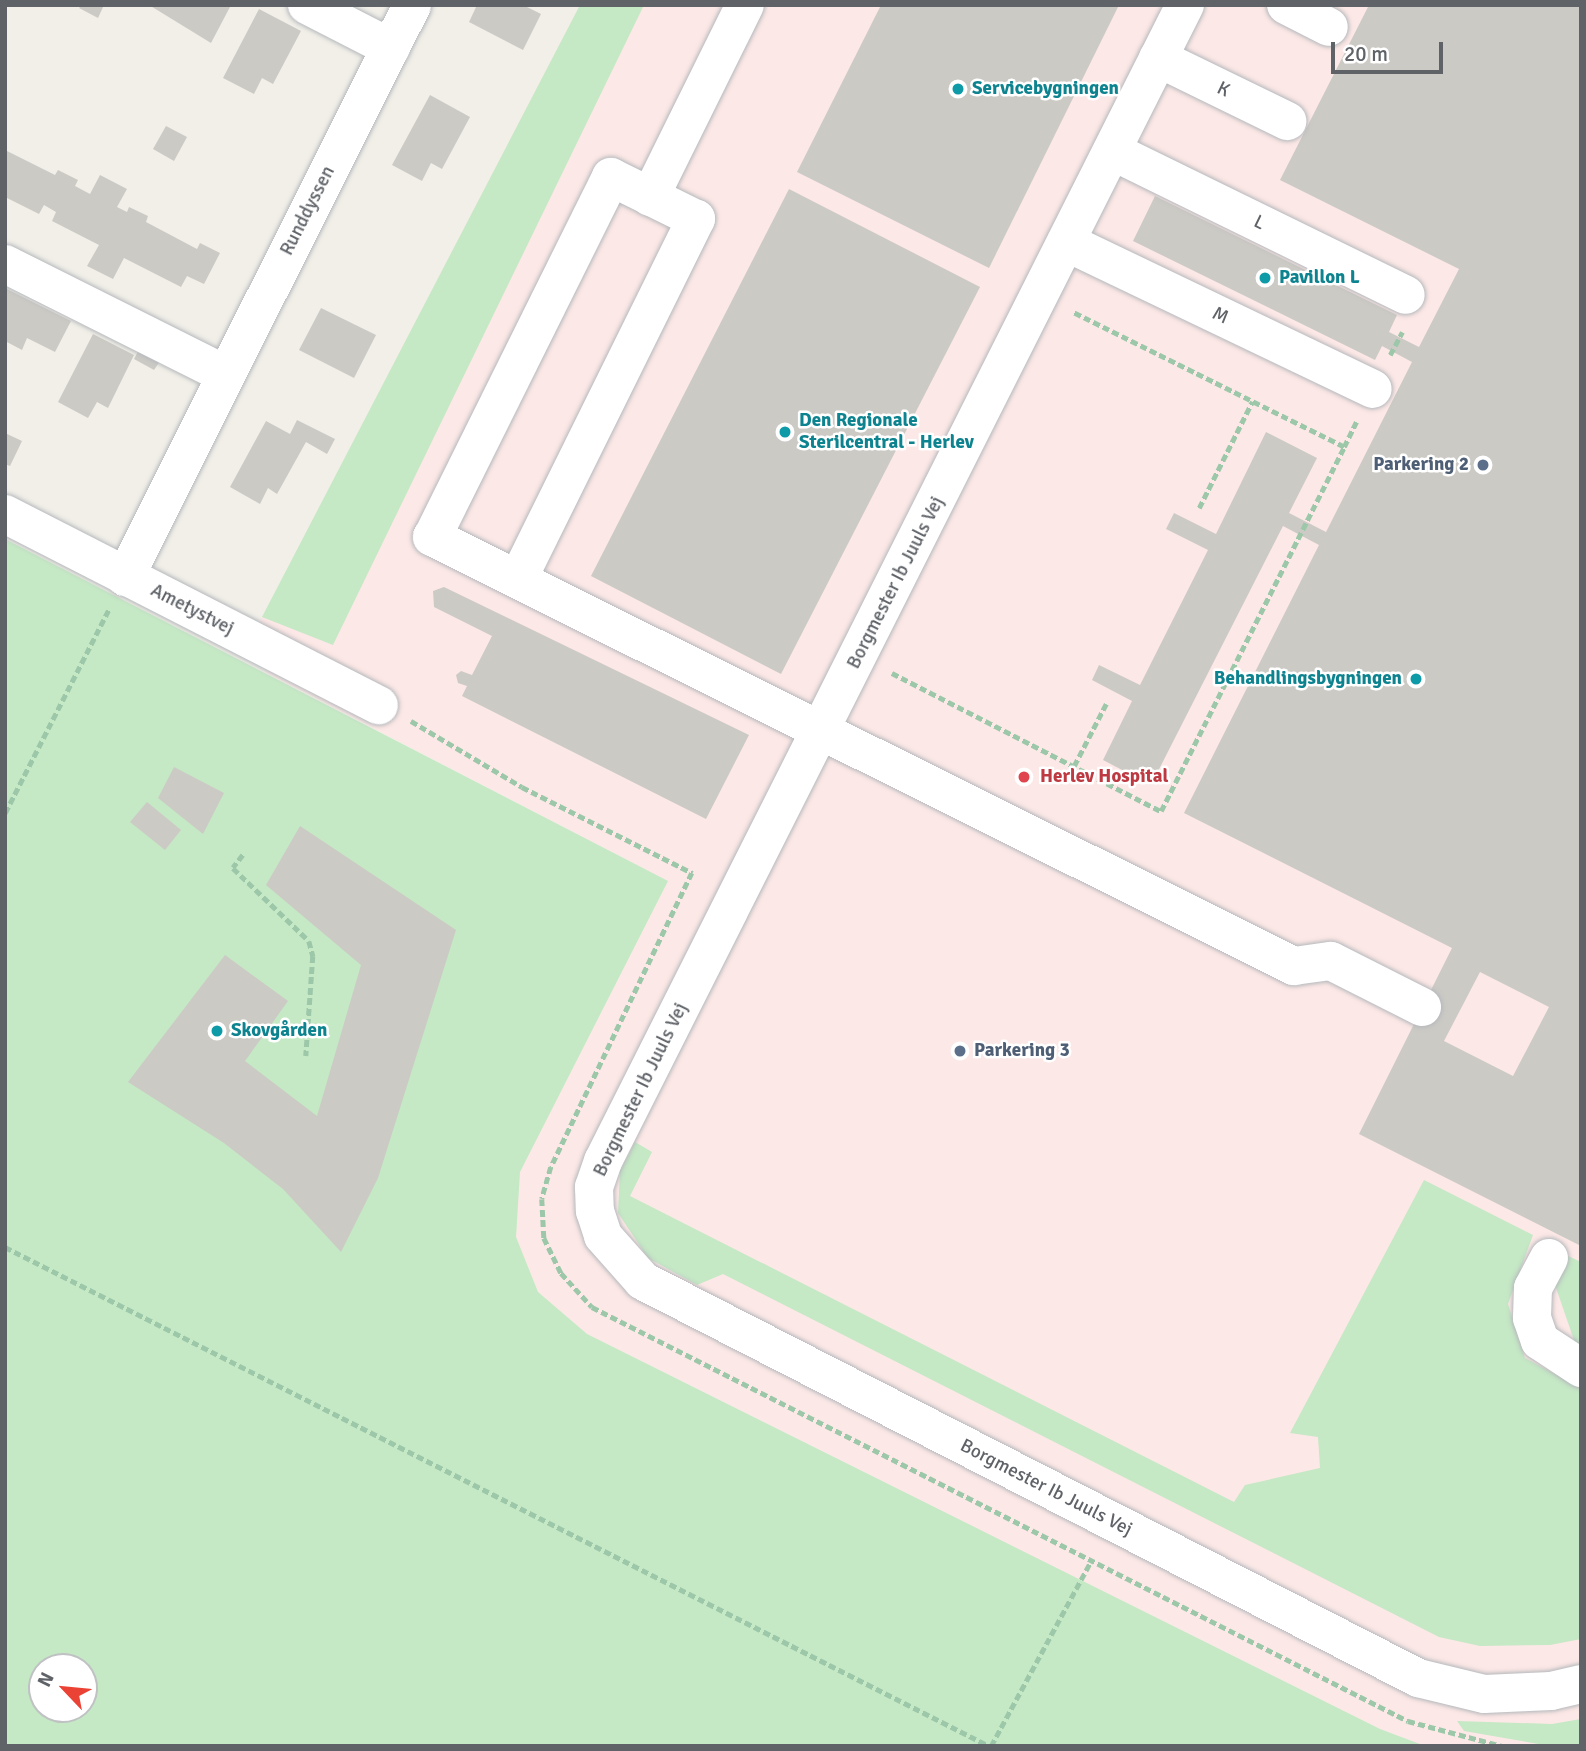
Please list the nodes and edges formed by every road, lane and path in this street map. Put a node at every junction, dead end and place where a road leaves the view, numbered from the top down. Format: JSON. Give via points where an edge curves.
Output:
{"nodes":[{"id":1,"x":307,"y":5,"type":"edge"},
{"id":2,"x":412,"y":5,"type":"edge"},
{"id":3,"x":745,"y":5,"type":"edge"},
{"id":4,"x":1185,"y":5,"type":"edge"},
{"id":5,"x":1286,"y":5,"type":"edge"},
{"id":6,"x":1329,"y":27,"type":"dead end"},
{"id":7,"x":391,"y":48,"type":"junction"},
{"id":8,"x":1158,"y":58,"type":"junction"},
{"id":9,"x":1287,"y":121,"type":"dead end"},
{"id":10,"x":1112,"y":151,"type":"junction"},
{"id":11,"x":650,"y":197,"type":"junction"},
{"id":12,"x":1066,"y":242,"type":"junction"},
{"id":13,"x":5,"y":264,"type":"edge"},
{"id":14,"x":1406,"y":295,"type":"dead end"},
{"id":15,"x":1040,"y":296,"type":"junction"},
{"id":16,"x":225,"y":374,"type":"junction"},
{"id":17,"x":1373,"y":389,"type":"dead end"},
{"id":18,"x":1252,"y":402,"type":"junction"},
{"id":19,"x":1199,"y":508,"type":"dead end"},
{"id":20,"x":5,"y":514,"type":"edge"},
{"id":21,"x":125,"y":577,"type":"junction"},
{"id":22,"x":518,"y":579,"type":"junction"},
{"id":23,"x":859,"y":657,"type":"junction"},
{"id":24,"x":1106,"y":704,"type":"dead end"},
{"id":25,"x":379,"y":705,"type":"joint"},
{"id":26,"x":822,"y":729,"type":"junction"},
{"id":27,"x":1074,"y":766,"type":"junction"},
{"id":28,"x":5,"y":813,"type":"edge"},
{"id":29,"x":243,"y":855,"type":"dead end"},
{"id":30,"x":1422,"y":1007,"type":"dead end"},
{"id":31,"x":306,"y":1056,"type":"dead end"},
{"id":32,"x":5,"y":1247,"type":"edge"},
{"id":33,"x":1549,"y":1258,"type":"dead end"},
{"id":34,"x":1581,"y":1367,"type":"edge"},
{"id":35,"x":1091,"y":1561,"type":"junction"},
{"id":36,"x":1581,"y":1684,"type":"edge"},
{"id":37,"x":990,"y":1746,"type":"edge"},
{"id":38,"x":1502,"y":1746,"type":"edge"}],
"edges":[{"from":1,"to":7,"type":"street"},
{"from":2,"to":7,"type":"street","name":"Runddyssen"},
{"from":3,"to":11,"type":"street"},
{"from":4,"to":8,"type":"street","name":"Borgmester Ib Juuls Vej"},
{"from":5,"to":6,"type":"street"},
{"from":7,"to":16,"type":"street","name":"Runddyssen"},
{"from":8,"to":9,"type":"street","name":"K"},
{"from":8,"to":10,"type":"street","name":"Borgmester Ib Juuls Vej"},
{"from":10,"to":12,"type":"street","name":"Borgmester Ib Juuls Vej"},
{"from":10,"to":14,"type":"street","name":"L"},
{"from":11,"to":22,"type":"street","via":[[696,219]]},
{"from":11,"to":22,"type":"street","via":[[611,177],[432,537]]},
{"from":12,"to":15,"type":"street","name":"Borgmester Ib Juuls Vej"},
{"from":12,"to":17,"type":"street","name":"M"},
{"from":13,"to":16,"type":"street"},
{"from":15,"to":18,"type":"path"},
{"from":15,"to":23,"type":"street","name":"Borgmester Ib Juuls Vej"},
{"from":16,"to":21,"type":"street","name":"Runddyssen"},
{"from":18,"to":19,"type":"path"},
{"from":18,"to":27,"type":"path","via":[[1344,447],[1161,811]]},
{"from":20,"to":21,"type":"street","name":"Ametystvej"},
{"from":21,"to":25,"type":"street","name":"Ametystvej"},
{"from":21,"to":28,"type":"path"},
{"from":22,"to":26,"type":"street"},
{"from":23,"to":26,"type":"street","name":"Borgmester Ib Juuls Vej"},
{"from":23,"to":27,"type":"path"},
{"from":24,"to":27,"type":"path"},
{"from":25,"to":35,"type":"path","via":[[522,787],[692,873],[551,1167],[542,1199],[544,1238],[561,1273],[592,1307]]},
{"from":26,"to":30,"type":"street","via":[[1294,966],[1331,961]]},
{"from":26,"to":36,"type":"street","name":"Borgmester Ib Juuls Vej","via":[[603,1161],[594,1187],[595,1212],[603,1236],[618,1258],[643,1281],[1418,1678],[1484,1694],[1551,1691]]},
{"from":29,"to":31,"type":"path","via":[[233,868],[309,942],[313,956]]},
{"from":32,"to":37,"type":"path"},
{"from":33,"to":34,"type":"street","via":[[1533,1288],[1532,1318],[1540,1341]]},
{"from":35,"to":37,"type":"path"},
{"from":35,"to":38,"type":"path","via":[[1408,1721]]}]}
